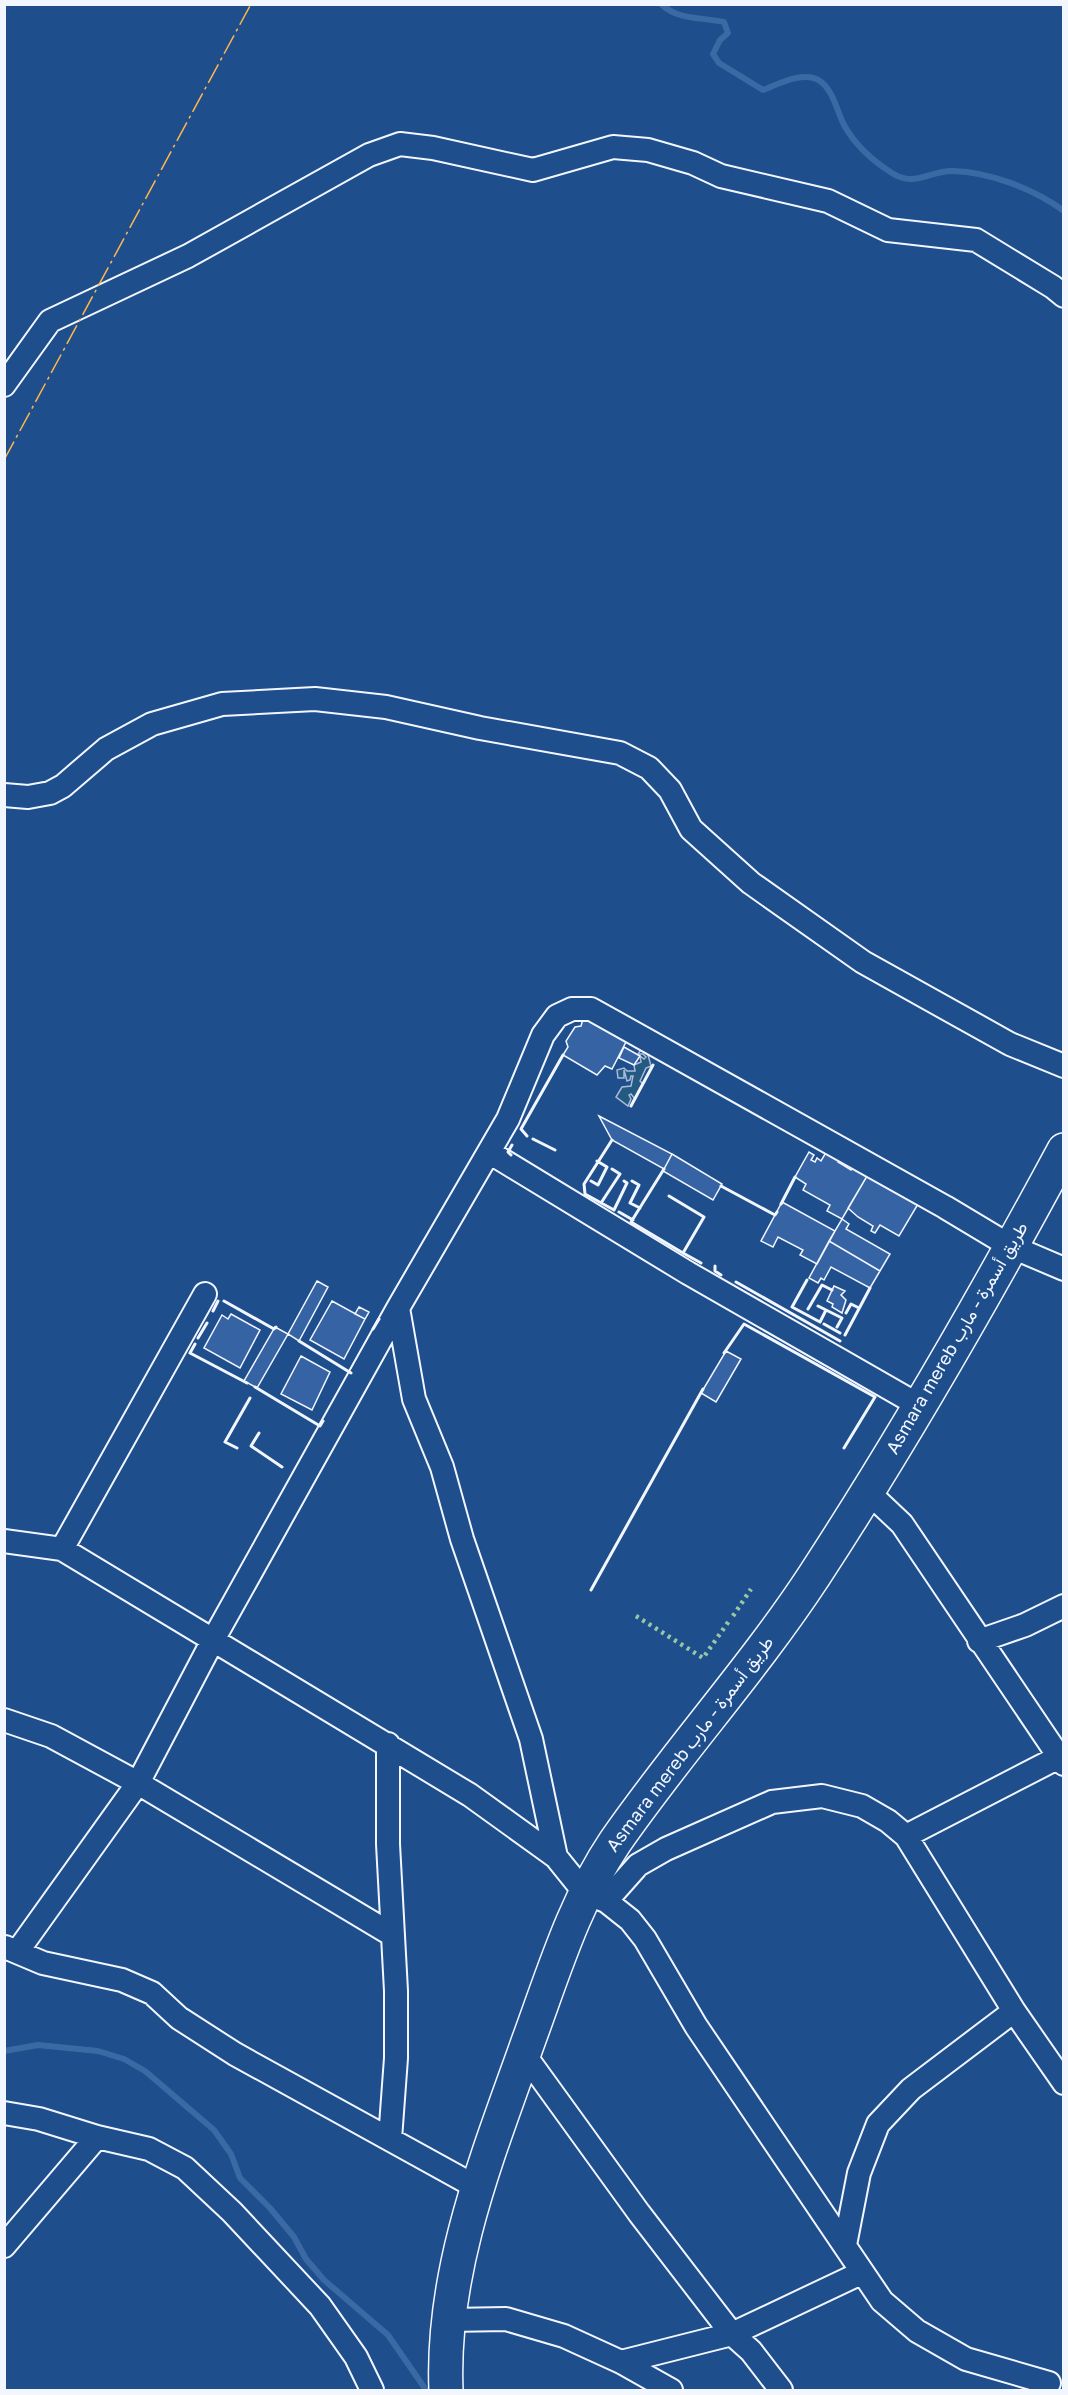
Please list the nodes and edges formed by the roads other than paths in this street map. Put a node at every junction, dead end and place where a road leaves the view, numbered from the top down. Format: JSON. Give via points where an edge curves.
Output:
{"nodes":[{"id":1,"x":1064,"y":297,"type":"edge"},
{"id":2,"x":4,"y":385,"type":"edge"},
{"id":3,"x":4,"y":789,"type":"edge"},
{"id":4,"x":4,"y":795,"type":"edge"},
{"id":5,"x":28,"y":797,"type":"junction"},
{"id":6,"x":1064,"y":1066,"type":"edge"},
{"id":7,"x":1064,"y":1149,"type":"edge"},
{"id":8,"x":489,"y":1152,"type":"junction"},
{"id":9,"x":1010,"y":1246,"type":"junction"},
{"id":10,"x":1064,"y":1269,"type":"edge"},
{"id":11,"x":205,"y":1294,"type":"dead end"},
{"id":12,"x":398,"y":1308,"type":"junction"},
{"id":13,"x":920,"y":1406,"type":"junction"},
{"id":14,"x":867,"y":1491,"type":"junction"},
{"id":15,"x":4,"y":1541,"type":"edge"},
{"id":16,"x":62,"y":1549,"type":"junction"},
{"id":17,"x":1064,"y":1606,"type":"edge"},
{"id":18,"x":213,"y":1640,"type":"junction"},
{"id":19,"x":979,"y":1641,"type":"junction"},
{"id":20,"x":4,"y":1720,"type":"edge"},
{"id":21,"x":388,"y":1744,"type":"junction"},
{"id":22,"x":1061,"y":1761,"type":"edge"},
{"id":23,"x":138,"y":1783,"type":"junction"},
{"id":24,"x":906,"y":1836,"type":"junction"},
{"id":25,"x":556,"y":1857,"type":"junction"},
{"id":26,"x":595,"y":1897,"type":"junction"},
{"id":27,"x":391,"y":1934,"type":"junction"},
{"id":28,"x":11,"y":1950,"type":"edge"},
{"id":29,"x":1014,"y":2011,"type":"junction"},
{"id":30,"x":524,"y":2054,"type":"junction"},
{"id":31,"x":1064,"y":2083,"type":"edge"},
{"id":32,"x":4,"y":2113,"type":"edge"},
{"id":33,"x":97,"y":2137,"type":"junction"},
{"id":34,"x":390,"y":2139,"type":"junction"},
{"id":35,"x":478,"y":2188,"type":"junction"},
{"id":36,"x":845,"y":2245,"type":"junction"},
{"id":37,"x":4,"y":2246,"type":"edge"},
{"id":38,"x":861,"y":2273,"type":"junction"},
{"id":39,"x":448,"y":2320,"type":"junction"},
{"id":40,"x":732,"y":2334,"type":"junction"},
{"id":41,"x":621,"y":2362,"type":"junction"},
{"id":42,"x":1050,"y":2382,"type":"edge"},
{"id":43,"x":446,"y":2385,"type":"edge"},
{"id":44,"x":372,"y":2391,"type":"edge"},
{"id":45,"x":671,"y":2391,"type":"edge"},
{"id":46,"x":781,"y":2391,"type":"edge"}],
"edges":[{"from":1,"to":2,"type":"street","via":[[976,240],[888,230],[828,201],[721,176],[648,150],[613,147],[533,170],[400,144],[369,155],[188,256],[50,321]]},
{"from":3,"to":5,"type":"street"},
{"from":4,"to":5,"type":"street"},
{"from":5,"to":6,"type":"street","via":[[63,786],[106,749],[152,724],[222,704],[315,699],[386,707],[620,753],[649,768],[670,790],[691,829],[751,884],[863,962],[1010,1044]]},
{"from":7,"to":9,"type":"highway","name":"Asmara mereb طريق أسمرة - مارب"},
{"from":8,"to":9,"type":"street","via":[[508,1119],[543,1035],[557,1016],[572,1009],[591,1010]]},
{"from":8,"to":12,"type":"street"},
{"from":8,"to":13,"type":"street","via":[[688,1273]]},
{"from":9,"to":10,"type":"street"},
{"from":9,"to":13,"type":"highway","name":"Asmara mereb طريق أسمرة - مارب"},
{"from":11,"to":16,"type":"street"},
{"from":12,"to":18,"type":"street"},
{"from":12,"to":25,"type":"street","via":[[414,1399],[442,1467],[462,1539],[531,1739]]},
{"from":13,"to":14,"type":"highway","name":"Asmara mereb طريق أسمرة - مارب"},
{"from":14,"to":19,"type":"street","via":[[902,1524]]},
{"from":14,"to":26,"type":"highway","name":"Asmara mereb طريق أسمرة - مارب","via":[[811,1580],[615,1843]]},
{"from":15,"to":16,"type":"street"},
{"from":16,"to":18,"type":"street"},
{"from":17,"to":19,"type":"street"},
{"from":18,"to":21,"type":"street"},
{"from":18,"to":23,"type":"street"},
{"from":19,"to":22,"type":"street"},
{"from":20,"to":23,"type":"street","via":[[51,1736]]},
{"from":21,"to":25,"type":"street","via":[[470,1795]]},
{"from":21,"to":27,"type":"street"},
{"from":22,"to":24,"type":"street"},
{"from":23,"to":27,"type":"street"},
{"from":23,"to":28,"type":"street"},
{"from":24,"to":26,"type":"street","via":[[862,1806],[822,1796],[772,1802],[666,1849]]},
{"from":24,"to":29,"type":"street"},
{"from":25,"to":26,"type":"street"},
{"from":26,"to":30,"type":"highway","name":"Asmara mereb طريق أسمرة - مارب","via":[[557,1962]]},
{"from":26,"to":36,"type":"street","via":[[630,1920],[645,1939],[696,2026]]},
{"from":27,"to":34,"type":"street","via":[[396,2058]]},
{"from":28,"to":34,"type":"street","via":[[43,1963],[122,1980],[152,1993],[179,2018],[235,2054]]},
{"from":29,"to":31,"type":"street"},
{"from":29,"to":36,"type":"street","via":[[911,2089],[878,2124],[858,2173]]},
{"from":30,"to":35,"type":"highway","name":"Asmara mereb طريق أسمرة - مارب"},
{"from":30,"to":40,"type":"street"},
{"from":32,"to":33,"type":"street"},
{"from":33,"to":37,"type":"street"},
{"from":33,"to":44,"type":"street","via":[[149,2149],[185,2168],[320,2306],[356,2357]]},
{"from":34,"to":35,"type":"street"},
{"from":35,"to":39,"type":"highway","name":"Asmara mereb طريق أسمرة - مارب","via":[[462,2238]]},
{"from":36,"to":38,"type":"street"},
{"from":38,"to":40,"type":"street"},
{"from":38,"to":42,"type":"street","via":[[882,2301],[917,2331],[966,2359]]},
{"from":39,"to":41,"type":"street","via":[[506,2319],[564,2336]]},
{"from":39,"to":43,"type":"highway","name":"Asmara mereb طريق أسمرة - مارب"},
{"from":40,"to":41,"type":"street"},
{"from":40,"to":46,"type":"street","via":[[751,2351]]},
{"from":41,"to":45,"type":"street"}]}
